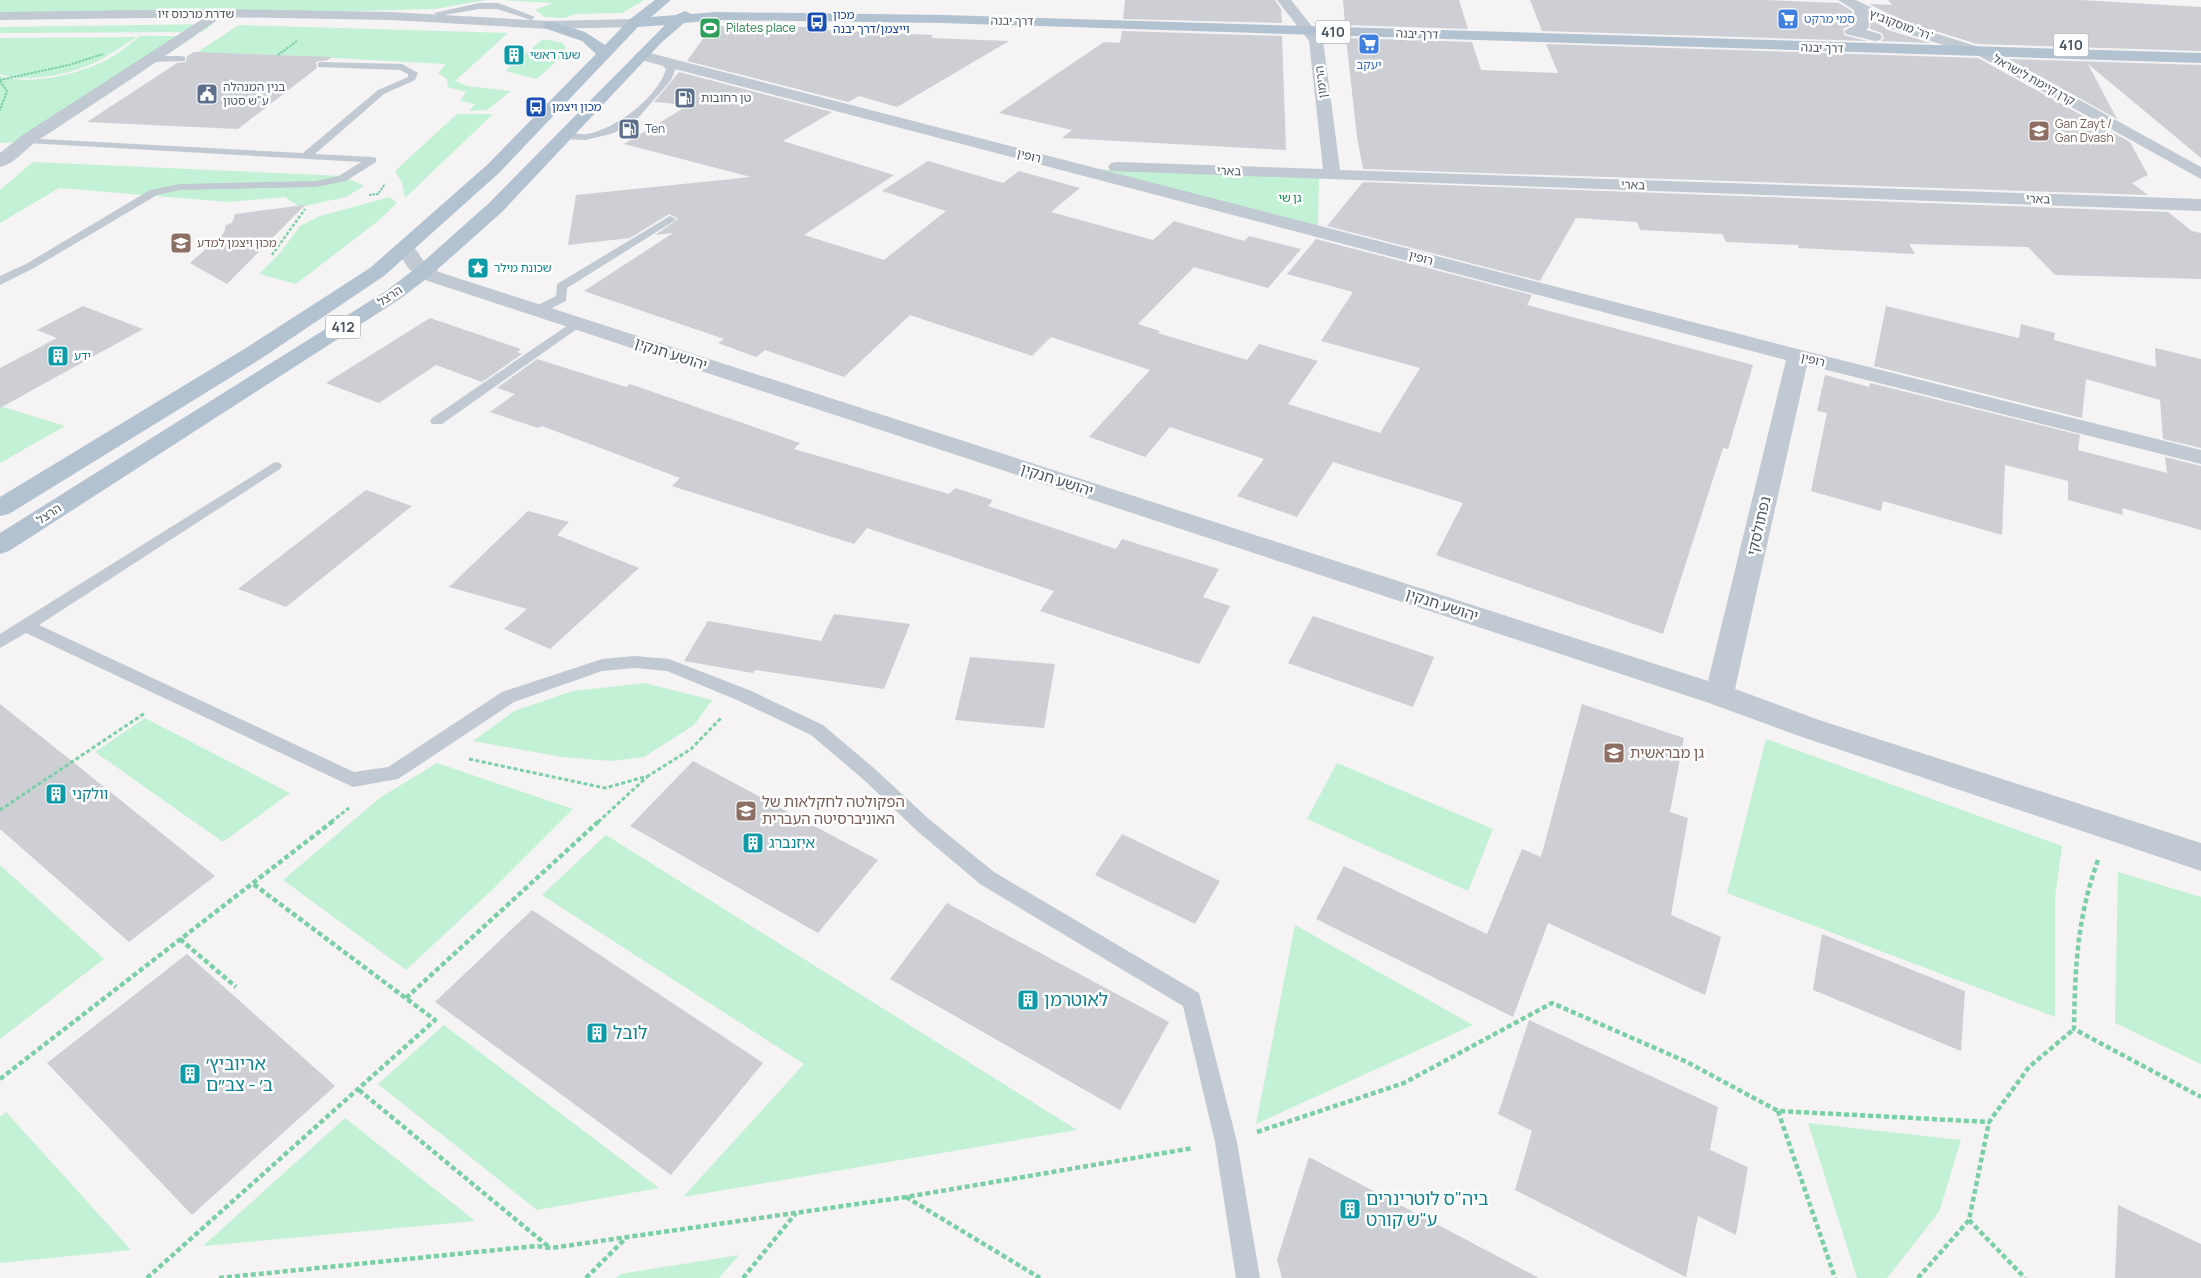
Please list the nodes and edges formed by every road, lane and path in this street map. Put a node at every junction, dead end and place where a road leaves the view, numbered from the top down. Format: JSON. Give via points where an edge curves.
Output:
{"nodes":[{"id":1,"x":664,"y":0,"type":"edge"},
{"id":2,"x":1284,"y":0,"type":"edge"},
{"id":3,"x":1845,"y":0,"type":"edge"},
{"id":4,"x":751,"y":2,"type":"dead end"},
{"id":5,"x":697,"y":5,"type":"junction"},
{"id":6,"x":774,"y":7,"type":"junction"},
{"id":7,"x":1860,"y":10,"type":"junction"},
{"id":8,"x":648,"y":12,"type":"junction"},
{"id":9,"x":218,"y":13,"type":"junction"},
{"id":10,"x":0,"y":16,"type":"edge"},
{"id":11,"x":391,"y":16,"type":"junction"},
{"id":12,"x":683,"y":18,"type":"junction"},
{"id":13,"x":634,"y":23,"type":"junction"},
{"id":14,"x":549,"y":25,"type":"junction"},
{"id":15,"x":1302,"y":25,"type":"junction"},
{"id":16,"x":1875,"y":37,"type":"junction"},
{"id":17,"x":1941,"y":40,"type":"junction"},
{"id":18,"x":2201,"y":50,"type":"edge"},
{"id":19,"x":106,"y":53,"type":"dead end"},
{"id":20,"x":1984,"y":53,"type":"junction"},
{"id":21,"x":604,"y":55,"type":"junction"},
{"id":22,"x":642,"y":56,"type":"junction"},
{"id":23,"x":2201,"y":58,"type":"edge"},
{"id":24,"x":152,"y":59,"type":"junction"},
{"id":25,"x":182,"y":59,"type":"dead end"},
{"id":26,"x":664,"y":62,"type":"junction"},
{"id":27,"x":321,"y":65,"type":"dead end"},
{"id":28,"x":0,"y":81,"type":"edge"},
{"id":29,"x":0,"y":110,"type":"edge"},
{"id":30,"x":562,"y":137,"type":"junction"},
{"id":31,"x":0,"y":140,"type":"edge"},
{"id":32,"x":27,"y":140,"type":"junction"},
{"id":33,"x":306,"y":156,"type":"junction"},
{"id":34,"x":372,"y":160,"type":"joint"},
{"id":35,"x":0,"y":162,"type":"edge"},
{"id":36,"x":1066,"y":165,"type":"junction"},
{"id":37,"x":1332,"y":174,"type":"junction"},
{"id":38,"x":2201,"y":174,"type":"edge"},
{"id":39,"x":2201,"y":205,"type":"edge"},
{"id":40,"x":123,"y":211,"type":"joint"},
{"id":41,"x":670,"y":219,"type":"dead end"},
{"id":42,"x":405,"y":248,"type":"junction"},
{"id":43,"x":423,"y":272,"type":"junction"},
{"id":44,"x":0,"y":281,"type":"edge"},
{"id":45,"x":538,"y":310,"type":"junction"},
{"id":46,"x":577,"y":323,"type":"junction"},
{"id":47,"x":1798,"y":356,"type":"junction"},
{"id":48,"x":437,"y":421,"type":"dead end"},
{"id":49,"x":2201,"y":457,"type":"edge"},
{"id":50,"x":275,"y":466,"type":"dead end"},
{"id":51,"x":0,"y":508,"type":"edge"},
{"id":52,"x":0,"y":545,"type":"edge"},
{"id":53,"x":26,"y":626,"type":"junction"},
{"id":54,"x":0,"y":642,"type":"edge"},
{"id":55,"x":173,"y":694,"type":"junction"},
{"id":56,"x":743,"y":695,"type":"junction"},
{"id":57,"x":1719,"y":695,"type":"junction"},
{"id":58,"x":429,"y":750,"type":"junction"},
{"id":59,"x":392,"y":774,"type":"junction"},
{"id":60,"x":648,"y":776,"type":"junction"},
{"id":61,"x":0,"y":810,"type":"edge"},
{"id":62,"x":2110,"y":827,"type":"junction"},
{"id":63,"x":2201,"y":857,"type":"edge"},
{"id":64,"x":252,"y":883,"type":"junction"},
{"id":65,"x":180,"y":939,"type":"junction"},
{"id":66,"x":236,"y":987,"type":"dead end"},
{"id":67,"x":406,"y":998,"type":"junction"},
{"id":68,"x":2074,"y":1029,"type":"junction"},
{"id":69,"x":0,"y":1079,"type":"edge"},
{"id":70,"x":359,"y":1090,"type":"junction"},
{"id":71,"x":2201,"y":1097,"type":"edge"},
{"id":72,"x":1778,"y":1111,"type":"junction"},
{"id":73,"x":1989,"y":1122,"type":"junction"},
{"id":74,"x":1226,"y":1142,"type":"junction"},
{"id":75,"x":906,"y":1197,"type":"junction"},
{"id":76,"x":796,"y":1213,"type":"junction"},
{"id":77,"x":1969,"y":1220,"type":"junction"},
{"id":78,"x":627,"y":1237,"type":"junction"},
{"id":79,"x":551,"y":1248,"type":"junction"},
{"id":80,"x":147,"y":1278,"type":"edge"},
{"id":81,"x":219,"y":1278,"type":"edge"},
{"id":82,"x":586,"y":1278,"type":"edge"},
{"id":83,"x":743,"y":1278,"type":"edge"},
{"id":84,"x":1040,"y":1278,"type":"edge"},
{"id":85,"x":1248,"y":1278,"type":"edge"},
{"id":86,"x":1835,"y":1278,"type":"edge"},
{"id":87,"x":1918,"y":1278,"type":"edge"},
{"id":88,"x":2025,"y":1278,"type":"edge"}],
"edges":[{"from":1,"to":8,"type":"main road","name":"הרצל","number":"412"},
{"from":2,"to":15,"type":"street","name":"הרימון"},
{"from":3,"to":7,"type":"street","name":"דר' מוסקוביץ'"},
{"from":4,"to":6,"type":"main road"},
{"from":5,"to":6,"type":"main road","name":"דרך יבנה","number":"410"},
{"from":5,"to":8,"type":"main road","name":"דרך יבנה","number":"410"},
{"from":5,"to":12,"type":"main road","name":"הרצל","number":"412"},
{"from":6,"to":15,"type":"main road","name":"דרך יבנה","number":"410"},
{"from":7,"to":16,"type":"street","name":"דר' מוסקוביץ'","via":[[1862,27],[1851,31]]},
{"from":7,"to":17,"type":"street","name":"דר' מוסקוביץ'"},
{"from":8,"to":11,"type":"street","name":"שדרת מרכוס זיו","via":[[559,20],[438,13]]},
{"from":8,"to":13,"type":"main road","name":"הרצל","number":"412"},
{"from":9,"to":10,"type":"street","name":"שדרת מרכוס זיו"},
{"from":9,"to":11,"type":"street","name":"שדרת מרכוס זיו"},
{"from":9,"to":24,"type":"street"},
{"from":11,"to":14,"type":"street","name":"שדרת מרכוס זיו"},
{"from":12,"to":13,"type":"main road","name":"דרך יבנה","number":"410"},
{"from":12,"to":15,"type":"main road","name":"דרך יבנה","number":"410"},
{"from":12,"to":22,"type":"main road","name":"הרצל","number":"412"},
{"from":13,"to":14,"type":"street","name":"שדרת מרכוס זיו"},
{"from":13,"to":21,"type":"main road","name":"הרצל","number":"412"},
{"from":14,"to":21,"type":"main road","via":[[590,38],[600,46]]},
{"from":15,"to":16,"type":"main road","name":"דרך יבנה","number":"410"},
{"from":15,"to":20,"type":"main road","name":"דרך יבנה","number":"410"},
{"from":15,"to":37,"type":"street","name":"הרימון","via":[[1316,40]]},
{"from":16,"to":17,"type":"main road","name":"דרך יבנה","number":"410"},
{"from":17,"to":18,"type":"main road","name":"דרך יבנה","number":"410"},
{"from":17,"to":20,"type":"street","name":"קרן קיימת לישראל"},
{"from":19,"to":28,"type":"path"},
{"from":20,"to":23,"type":"main road","name":"דרך יבנה","number":"410"},
{"from":20,"to":38,"type":"street","name":"קרן קיימת לישראל"},
{"from":21,"to":42,"type":"main road","name":"הרצל","number":"412","via":[[493,168]]},
{"from":22,"to":26,"type":"street","name":"רופין"},
{"from":22,"to":30,"type":"main road","name":"הרצל","number":"412"},
{"from":24,"to":25,"type":"lane"},
{"from":24,"to":32,"type":"street"},
{"from":26,"to":30,"type":"lane","via":[[671,68],[668,78],[636,114],[596,136]]},
{"from":26,"to":36,"type":"street","name":"רופין"},
{"from":27,"to":33,"type":"lane","via":[[402,67],[413,73],[408,82],[381,92]]},
{"from":28,"to":29,"type":"path","via":[[6,85],[7,96]]},
{"from":30,"to":43,"type":"main road","name":"הרצל","number":"412","via":[[495,208]]},
{"from":31,"to":32,"type":"street"},
{"from":32,"to":33,"type":"lane"},
{"from":32,"to":35,"type":"street"},
{"from":33,"to":34,"type":"lane"},
{"from":34,"to":40,"type":"lane","via":[[353,173],[330,182],[300,186],[168,188],[144,196]]},
{"from":36,"to":37,"type":"street","name":"בארי"},
{"from":36,"to":47,"type":"street","name":"רופין"},
{"from":37,"to":39,"type":"street","name":"בארי"},
{"from":40,"to":44,"type":"lane"},
{"from":41,"to":45,"type":"lane","via":[[561,287],[562,298]]},
{"from":42,"to":43,"type":"street"},
{"from":42,"to":51,"type":"main road","name":"הרצל","number":"412","via":[[377,272],[246,358]]},
{"from":43,"to":45,"type":"street","name":"יהושע חנקין"},
{"from":43,"to":52,"type":"main road","name":"הרצל","number":"412","via":[[393,295]]},
{"from":45,"to":46,"type":"street","name":"יהושע חנקין"},
{"from":46,"to":48,"type":"lane"},
{"from":46,"to":57,"type":"street","name":"יהושע חנקין"},
{"from":47,"to":49,"type":"street","name":"רופין"},
{"from":47,"to":57,"type":"street","name":"נפתולסקי"},
{"from":50,"to":53,"type":"lane"},
{"from":53,"to":54,"type":"lane"},
{"from":53,"to":55,"type":"lane"},
{"from":55,"to":59,"type":"lane","via":[[353,780]]},
{"from":55,"to":61,"type":"path"},
{"from":56,"to":58,"type":"lane","via":[[669,664],[635,662],[602,665],[508,697]]},
{"from":56,"to":60,"type":"path","via":[[691,749]]},
{"from":56,"to":74,"type":"lane","via":[[817,730],[987,878],[1192,1000]]},
{"from":57,"to":62,"type":"street","name":"יהושע חנקין"},
{"from":58,"to":59,"type":"lane"},
{"from":58,"to":60,"type":"path","via":[[605,788]]},
{"from":59,"to":64,"type":"path"},
{"from":60,"to":67,"type":"path"},
{"from":62,"to":63,"type":"street","name":"יהושע חנקין"},
{"from":62,"to":68,"type":"path","via":[[2087,890],[2075,959]]},
{"from":64,"to":65,"type":"path"},
{"from":64,"to":67,"type":"path"},
{"from":65,"to":66,"type":"path"},
{"from":65,"to":69,"type":"path"},
{"from":67,"to":70,"type":"path","via":[[435,1020]]},
{"from":68,"to":71,"type":"path"},
{"from":68,"to":73,"type":"path","via":[[2029,1067]]},
{"from":70,"to":79,"type":"path"},
{"from":70,"to":80,"type":"path"},
{"from":72,"to":73,"type":"path"},
{"from":72,"to":74,"type":"path","via":[[1688,1062],[1552,1003],[1404,1083]]},
{"from":72,"to":86,"type":"path"},
{"from":73,"to":77,"type":"path"},
{"from":74,"to":75,"type":"path"},
{"from":74,"to":85,"type":"lane"},
{"from":75,"to":76,"type":"path"},
{"from":75,"to":84,"type":"path"},
{"from":76,"to":78,"type":"path"},
{"from":76,"to":83,"type":"path"},
{"from":77,"to":87,"type":"path"},
{"from":77,"to":88,"type":"path"},
{"from":78,"to":79,"type":"path"},
{"from":78,"to":82,"type":"path"},
{"from":79,"to":81,"type":"path","via":[[536,1246]]}]}
